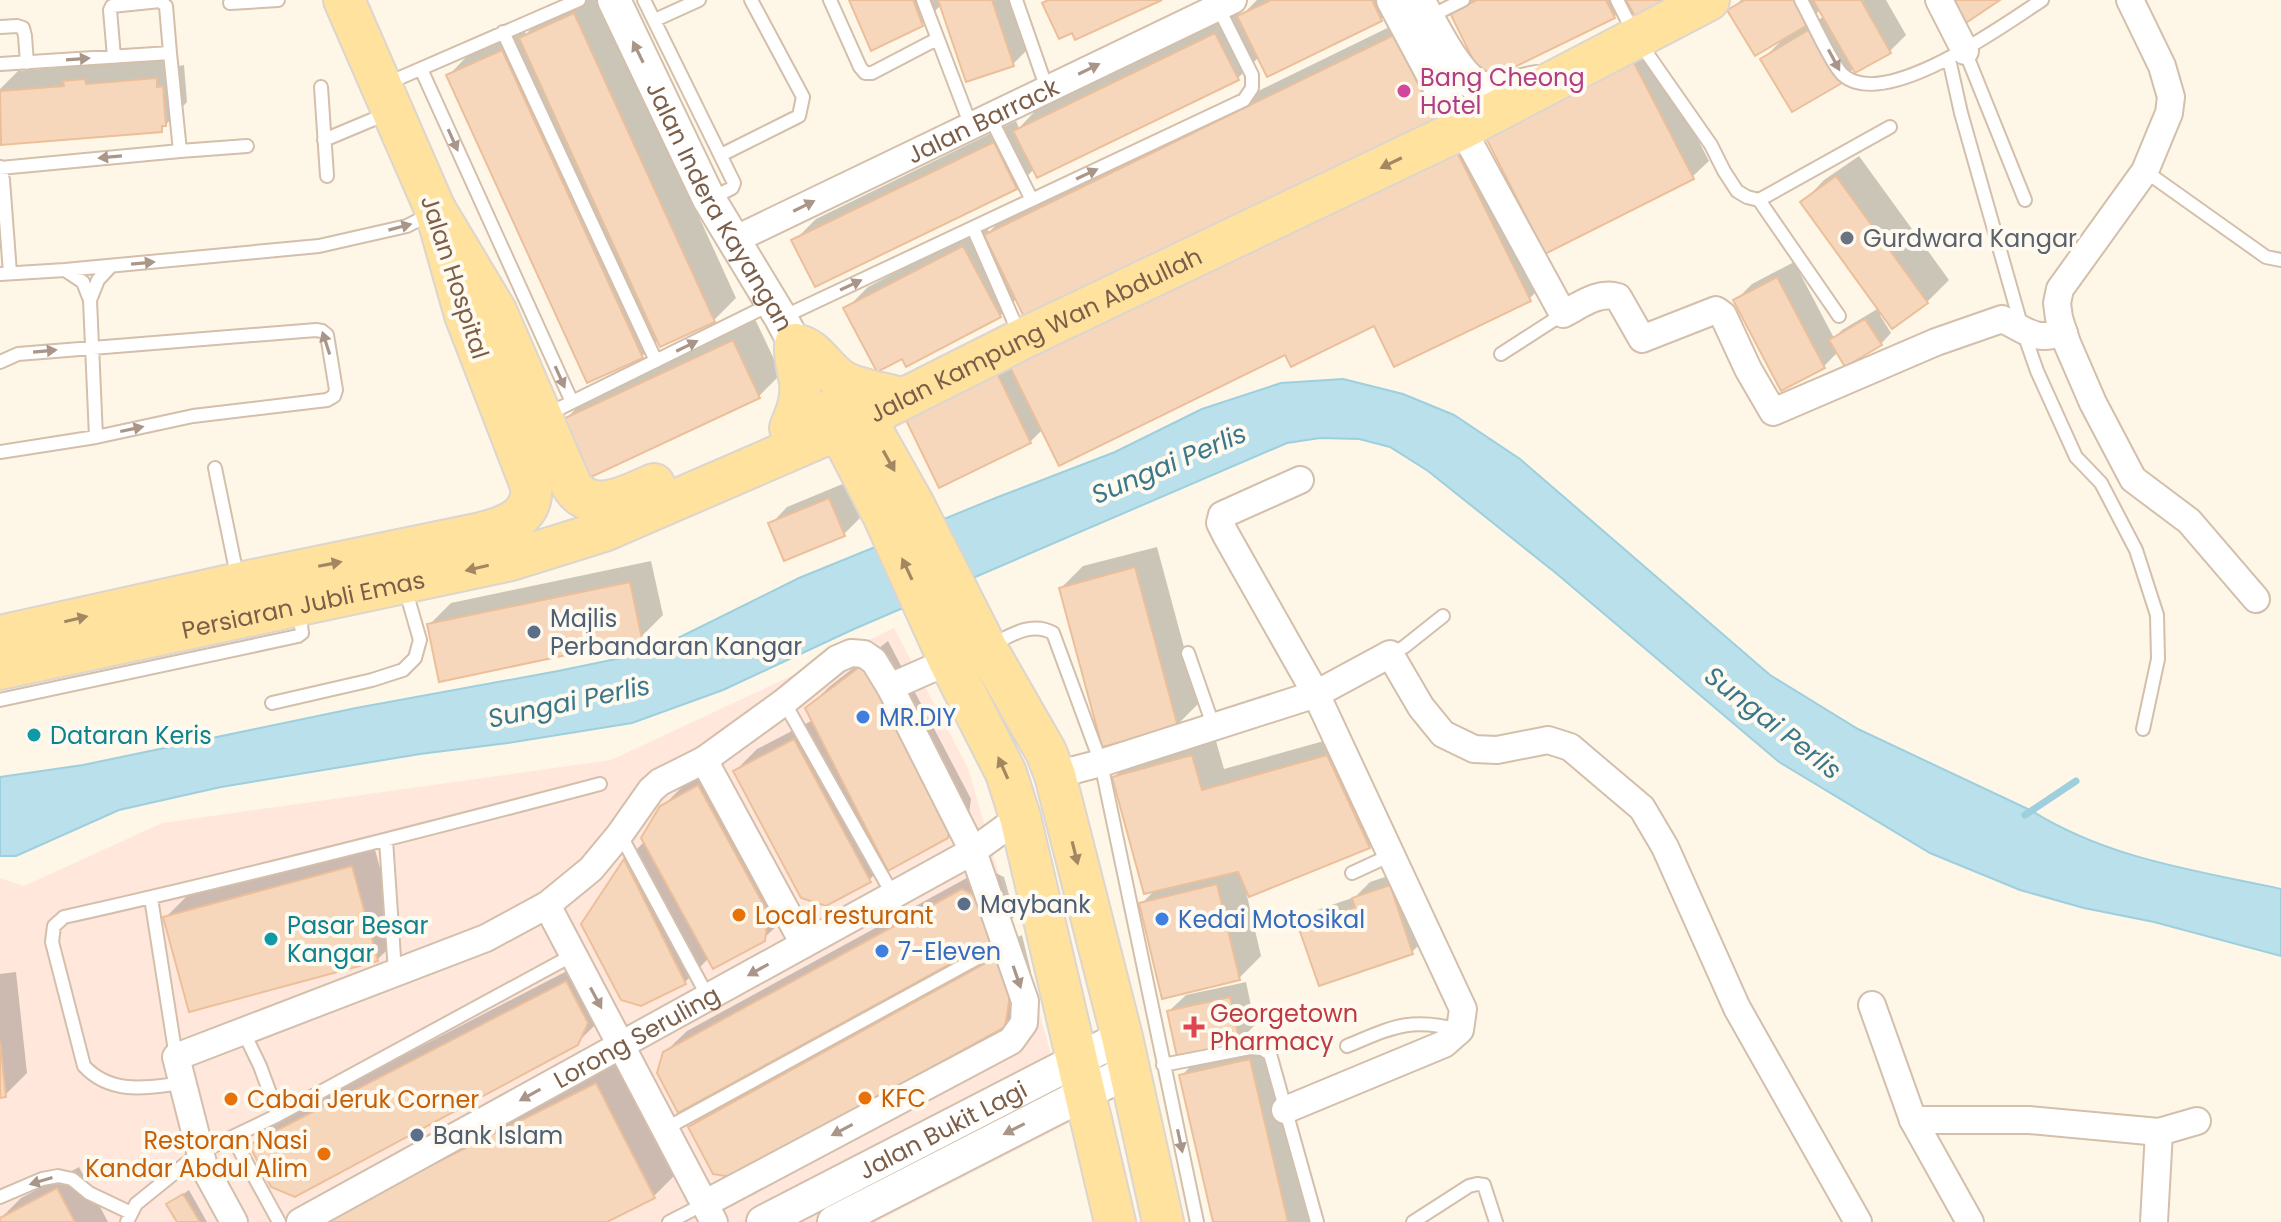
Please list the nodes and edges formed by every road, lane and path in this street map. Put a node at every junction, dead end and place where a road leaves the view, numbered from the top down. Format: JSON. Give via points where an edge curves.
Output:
{"nodes":[{"id":1,"x":278,"y":0,"type":"edge"},
{"id":2,"x":579,"y":0,"type":"edge"},
{"id":3,"x":699,"y":0,"type":"edge"},
{"id":4,"x":751,"y":0,"type":"edge"},
{"id":5,"x":830,"y":0,"type":"edge"},
{"id":6,"x":923,"y":0,"type":"edge"},
{"id":7,"x":1016,"y":0,"type":"edge"},
{"id":8,"x":1393,"y":0,"type":"edge"},
{"id":9,"x":1463,"y":0,"type":"edge"},
{"id":10,"x":1617,"y":0,"type":"edge"},
{"id":11,"x":1709,"y":0,"type":"edge"},
{"id":12,"x":1801,"y":0,"type":"edge"},
{"id":13,"x":1939,"y":0,"type":"edge"},
{"id":14,"x":2042,"y":0,"type":"edge"},
{"id":15,"x":2130,"y":0,"type":"edge"},
{"id":16,"x":625,"y":1,"type":"edge"},
{"id":17,"x":351,"y":2,"type":"edge"},
{"id":18,"x":230,"y":3,"type":"dead end"},
{"id":19,"x":1225,"y":4,"type":"edge"},
{"id":20,"x":1430,"y":6,"type":"edge"},
{"id":21,"x":655,"y":20,"type":"junction"},
{"id":22,"x":0,"y":27,"type":"edge"},
{"id":23,"x":503,"y":32,"type":"junction"},
{"id":24,"x":937,"y":39,"type":"junction"},
{"id":25,"x":1637,"y":39,"type":"junction"},
{"id":26,"x":170,"y":53,"type":"junction"},
{"id":27,"x":114,"y":57,"type":"junction"},
{"id":28,"x":1952,"y":57,"type":"junction"},
{"id":29,"x":27,"y":63,"type":"junction"},
{"id":30,"x":0,"y":64,"type":"edge"},
{"id":31,"x":421,"y":69,"type":"junction"},
{"id":32,"x":1563,"y":76,"type":"junction"},
{"id":33,"x":321,"y":87,"type":"dead end"},
{"id":34,"x":1047,"y":89,"type":"junction"},
{"id":35,"x":387,"y":98,"type":"junction"},
{"id":36,"x":981,"y":121,"type":"junction"},
{"id":37,"x":1890,"y":127,"type":"dead end"},
{"id":38,"x":1462,"y":129,"type":"junction"},
{"id":39,"x":324,"y":140,"type":"junction"},
{"id":40,"x":247,"y":146,"type":"dead end"},
{"id":41,"x":180,"y":151,"type":"junction"},
{"id":42,"x":721,"y":155,"type":"junction"},
{"id":43,"x":0,"y":167,"type":"edge"},
{"id":44,"x":2145,"y":171,"type":"junction"},
{"id":45,"x":327,"y":176,"type":"dead end"},
{"id":46,"x":709,"y":199,"type":"junction"},
{"id":47,"x":1032,"y":200,"type":"junction"},
{"id":48,"x":1759,"y":200,"type":"junction"},
{"id":49,"x":2025,"y":200,"type":"dead end"},
{"id":50,"x":435,"y":209,"type":"junction"},
{"id":51,"x":973,"y":228,"type":"junction"},
{"id":52,"x":734,"y":240,"type":"junction"},
{"id":53,"x":2281,"y":260,"type":"edge"},
{"id":54,"x":111,"y":265,"type":"junction"},
{"id":55,"x":65,"y":270,"type":"junction"},
{"id":56,"x":5,"y":273,"type":"edge"},
{"id":57,"x":90,"y":300,"type":"junction"},
{"id":58,"x":1563,"y":314,"type":"junction"},
{"id":59,"x":1839,"y":316,"type":"dead end"},
{"id":60,"x":782,"y":322,"type":"junction"},
{"id":61,"x":2022,"y":328,"type":"junction"},
{"id":62,"x":2064,"y":333,"type":"junction"},
{"id":63,"x":1022,"y":339,"type":"junction"},
{"id":64,"x":92,"y":347,"type":"junction"},
{"id":65,"x":1501,"y":354,"type":"dead end"},
{"id":66,"x":656,"y":361,"type":"junction"},
{"id":67,"x":0,"y":362,"type":"edge"},
{"id":68,"x":906,"y":399,"type":"junction"},
{"id":69,"x":556,"y":410,"type":"junction"},
{"id":70,"x":845,"y":420,"type":"junction"},
{"id":71,"x":96,"y":437,"type":"junction"},
{"id":72,"x":781,"y":442,"type":"junction"},
{"id":73,"x":0,"y":452,"type":"edge"},
{"id":74,"x":215,"y":468,"type":"dead end"},
{"id":75,"x":1300,"y":480,"type":"dead end"},
{"id":76,"x":553,"y":489,"type":"junction"},
{"id":77,"x":889,"y":505,"type":"junction"},
{"id":78,"x":612,"y":527,"type":"junction"},
{"id":79,"x":548,"y":549,"type":"junction"},
{"id":80,"x":399,"y":568,"type":"junction"},
{"id":81,"x":239,"y":583,"type":"junction"},
{"id":82,"x":2256,"y":599,"type":"dead end"},
{"id":83,"x":298,"y":607,"type":"junction"},
{"id":84,"x":948,"y":614,"type":"junction"},
{"id":85,"x":1443,"y":616,"type":"dead end"},
{"id":86,"x":0,"y":636,"type":"edge"},
{"id":87,"x":987,"y":649,"type":"junction"},
{"id":88,"x":1188,"y":653,"type":"dead end"},
{"id":89,"x":1390,"y":654,"type":"junction"},
{"id":90,"x":949,"y":661,"type":"junction"},
{"id":91,"x":0,"y":669,"type":"edge"},
{"id":92,"x":890,"y":687,"type":"junction"},
{"id":93,"x":1316,"y":694,"type":"junction"},
{"id":94,"x":0,"y":700,"type":"edge"},
{"id":95,"x":784,"y":702,"type":"junction"},
{"id":96,"x":272,"y":703,"type":"dead end"},
{"id":97,"x":1213,"y":725,"type":"junction"},
{"id":98,"x":2143,"y":729,"type":"dead end"},
{"id":99,"x":704,"y":760,"type":"junction"},
{"id":100,"x":1101,"y":763,"type":"junction"},
{"id":101,"x":1055,"y":775,"type":"junction"},
{"id":102,"x":600,"y":784,"type":"dead end"},
{"id":103,"x":1020,"y":817,"type":"junction"},
{"id":104,"x":620,"y":834,"type":"junction"},
{"id":105,"x":386,"y":840,"type":"junction"},
{"id":106,"x":973,"y":851,"type":"junction"},
{"id":107,"x":1391,"y":855,"type":"junction"},
{"id":108,"x":1352,"y":873,"type":"dead end"},
{"id":109,"x":893,"y":895,"type":"junction"},
{"id":110,"x":151,"y":898,"type":"junction"},
{"id":111,"x":547,"y":905,"type":"junction"},
{"id":112,"x":1005,"y":943,"type":"junction"},
{"id":113,"x":804,"y":944,"type":"junction"},
{"id":114,"x":573,"y":955,"type":"junction"},
{"id":115,"x":395,"y":972,"type":"junction"},
{"id":116,"x":708,"y":997,"type":"junction"},
{"id":117,"x":1872,"y":1005,"type":"dead end"},
{"id":118,"x":1460,"y":1030,"type":"junction"},
{"id":119,"x":243,"y":1031,"type":"junction"},
{"id":120,"x":621,"y":1045,"type":"junction"},
{"id":121,"x":1347,"y":1046,"type":"dead end"},
{"id":122,"x":1141,"y":1052,"type":"junction"},
{"id":123,"x":176,"y":1057,"type":"junction"},
{"id":124,"x":1080,"y":1077,"type":"junction"},
{"id":125,"x":183,"y":1083,"type":"junction"},
{"id":126,"x":1285,"y":1110,"type":"junction"},
{"id":127,"x":278,"y":1115,"type":"junction"},
{"id":128,"x":1913,"y":1120,"type":"junction"},
{"id":129,"x":2197,"y":1121,"type":"dead end"},
{"id":130,"x":665,"y":1129,"type":"junction"},
{"id":131,"x":2159,"y":1132,"type":"junction"},
{"id":132,"x":233,"y":1138,"type":"junction"},
{"id":133,"x":199,"y":1153,"type":"junction"},
{"id":134,"x":826,"y":1190,"type":"junction"},
{"id":135,"x":0,"y":1197,"type":"edge"},
{"id":136,"x":709,"y":1213,"type":"edge"},
{"id":137,"x":129,"y":1218,"type":"edge"},
{"id":138,"x":838,"y":1221,"type":"edge"},
{"id":139,"x":234,"y":1222,"type":"edge"},
{"id":140,"x":279,"y":1222,"type":"edge"},
{"id":141,"x":300,"y":1222,"type":"edge"},
{"id":142,"x":669,"y":1222,"type":"edge"},
{"id":143,"x":763,"y":1222,"type":"edge"},
{"id":144,"x":1115,"y":1222,"type":"edge"},
{"id":145,"x":1163,"y":1222,"type":"edge"},
{"id":146,"x":1197,"y":1222,"type":"edge"},
{"id":147,"x":1317,"y":1222,"type":"edge"},
{"id":148,"x":1413,"y":1222,"type":"edge"},
{"id":149,"x":1496,"y":1222,"type":"edge"},
{"id":150,"x":1858,"y":1222,"type":"edge"},
{"id":151,"x":1970,"y":1222,"type":"edge"},
{"id":152,"x":2154,"y":1222,"type":"edge"}],
"edges":[{"from":1,"to":18,"type":"lane"},
{"from":2,"to":23,"type":"lane"},
{"from":3,"to":21,"type":"lane"},
{"from":4,"to":42,"type":"lane","via":[[803,97],[802,108],[799,116]]},
{"from":5,"to":24,"type":"lane","via":[[865,73]]},
{"from":6,"to":24,"type":"lane"},
{"from":7,"to":34,"type":"lane"},
{"from":8,"to":38,"type":"street"},
{"from":9,"to":20,"type":"lane"},
{"from":10,"to":25,"type":"lane"},
{"from":11,"to":25,"type":"main road","name":"Jalan Kampung Wan Abdullah"},
{"from":12,"to":28,"type":"lane","one_way":true,"via":[[1841,73],[1852,81],[1892,81]]},
{"from":13,"to":28,"type":"street"},
{"from":14,"to":28,"type":"lane"},
{"from":15,"to":44,"type":"street","via":[[2171,97]]},
{"from":16,"to":21,"type":"lane"},
{"from":46,"to":16,"type":"street","name":"Jalan Indera Kayangan","one_way":true},
{"from":17,"to":35,"type":"main road","name":"Jalan Hospital"},
{"from":34,"to":19,"type":"street","name":"Jalan Barrack","one_way":true},
{"from":47,"to":19,"type":"lane","one_way":true,"via":[[1244,100],[1252,75]]},
{"from":20,"to":32,"type":"street","via":[[1452,59],[1480,87],[1499,89]]},
{"from":21,"to":42,"type":"lane"},
{"from":22,"to":29,"type":"lane","via":[[23,28]]},
{"from":23,"to":31,"type":"lane"},
{"from":23,"to":66,"type":"lane"},
{"from":24,"to":36,"type":"lane"},
{"from":25,"to":32,"type":"main road","name":"Jalan Kampung Wan Abdullah"},
{"from":25,"to":48,"type":"lane","via":[[1737,191]]},
{"from":26,"to":27,"type":"lane"},
{"from":26,"to":27,"type":"lane","via":[[166,6],[160,1],[112,6]]},
{"from":26,"to":41,"type":"lane"},
{"from":29,"to":27,"type":"lane","one_way":true},
{"from":28,"to":49,"type":"lane"},
{"from":28,"to":61,"type":"lane","via":[[1961,113]]},
{"from":29,"to":30,"type":"lane"},
{"from":31,"to":35,"type":"lane"},
{"from":31,"to":69,"type":"lane","one_way":true},
{"from":32,"to":38,"type":"main road","name":"Jalan Kampung Wan Abdullah"},
{"from":33,"to":39,"type":"lane"},
{"from":34,"to":36,"type":"street","name":"Jalan Barrack"},
{"from":35,"to":39,"type":"lane"},
{"from":35,"to":50,"type":"main road","name":"Jalan Hospital"},
{"from":36,"to":47,"type":"lane"},
{"from":52,"to":36,"type":"street","name":"Jalan Barrack","one_way":true},
{"from":37,"to":48,"type":"lane"},
{"from":38,"to":58,"type":"street"},
{"from":38,"to":63,"type":"main road","name":"Jalan Kampung Wan Abdullah","one_way":true},
{"from":39,"to":45,"type":"lane"},
{"from":40,"to":41,"type":"lane"},
{"from":41,"to":43,"type":"lane","one_way":true},
{"from":42,"to":46,"type":"lane","via":[[734,183]]},
{"from":43,"to":56,"type":"lane"},
{"from":44,"to":53,"type":"lane","via":[[2266,257]]},
{"from":44,"to":62,"type":"street","via":[[2060,289],[2057,303]]},
{"from":46,"to":52,"type":"street","name":"Jalan Indera Kayangan"},
{"from":47,"to":51,"type":"lane"},
{"from":48,"to":59,"type":"lane"},
{"from":54,"to":50,"type":"lane","one_way":true,"via":[[319,246],[407,226]]},
{"from":50,"to":69,"type":"main road"},
{"from":50,"to":76,"type":"main road","name":"Jalan Hospital","via":[[465,315]]},
{"from":60,"to":51,"type":"lane","one_way":true},
{"from":51,"to":63,"type":"lane"},
{"from":52,"to":60,"type":"street","name":"Jalan Indera Kayangan"},
{"from":54,"to":55,"type":"lane"},
{"from":54,"to":57,"type":"lane"},
{"from":55,"to":56,"type":"lane"},
{"from":55,"to":57,"type":"lane","via":[[83,282]]},
{"from":57,"to":64,"type":"lane"},
{"from":58,"to":61,"type":"street","via":[[1598,296],[1618,297],[1642,339],[1716,310],[1773,412],[2002,319]]},
{"from":58,"to":65,"type":"lane"},
{"from":66,"to":60,"type":"lane","one_way":true},
{"from":60,"to":68,"type":"main road","via":[[827,369],[850,384]]},
{"from":60,"to":70,"type":"street","name":"Jalan Indera Kayangan"},
{"from":60,"to":72,"type":"main road","via":[[801,387],[799,405]]},
{"from":61,"to":62,"type":"street","via":[[2035,337]]},
{"from":61,"to":98,"type":"lane","via":[[2076,457],[2101,483],[2136,550],[2157,615],[2158,659]]},
{"from":62,"to":82,"type":"street","via":[[2133,479],[2189,521]]},
{"from":63,"to":68,"type":"main road","name":"Jalan Kampung Wan Abdullah"},
{"from":67,"to":64,"type":"lane","one_way":true,"via":[[18,354]]},
{"from":64,"to":71,"type":"lane"},
{"from":71,"to":64,"type":"lane","one_way":true,"via":[[193,416],[327,400],[336,390],[322,331]]},
{"from":66,"to":69,"type":"lane"},
{"from":68,"to":70,"type":"main road","name":"Jalan Kampung Wan Abdullah"},
{"from":69,"to":76,"type":"main road"},
{"from":70,"to":72,"type":"main road","name":"Jalan Kampung Wan Abdullah"},
{"from":70,"to":77,"type":"main road"},
{"from":71,"to":73,"type":"lane"},
{"from":72,"to":76,"type":"main road","via":[[616,500],[597,501]]},
{"from":72,"to":77,"type":"main road","via":[[800,458],[827,465]]},
{"from":72,"to":78,"type":"main road","name":"Jalan Kampung Wan Abdullah"},
{"from":74,"to":81,"type":"lane"},
{"from":75,"to":93,"type":"street","via":[[1222,515],[1220,523]]},
{"from":76,"to":78,"type":"main road","via":[[596,522]]},
{"from":76,"to":79,"type":"main road","via":[[561,522]]},
{"from":76,"to":80,"type":"main road","name":"Persiaran Jubli Emas","via":[[532,496],[520,517],[509,524]]},
{"from":77,"to":84,"type":"main road"},
{"from":78,"to":79,"type":"main road","name":"Persiaran Jubli Emas"},
{"from":79,"to":80,"type":"main road","name":"Persiaran Jubli Emas","one_way":true,"via":[[511,560]]},
{"from":81,"to":80,"type":"main road","name":"Persiaran Jubli Emas","one_way":true},
{"from":80,"to":83,"type":"main road","name":"Persiaran Jubli Emas"},
{"from":80,"to":96,"type":"lane","via":[[420,640],[415,658],[403,670],[372,680]]},
{"from":86,"to":81,"type":"main road","name":"Persiaran Jubli Emas","one_way":true},
{"from":83,"to":91,"type":"main road","name":"Persiaran Jubli Emas"},
{"from":83,"to":94,"type":"lane","via":[[303,628],[298,636]]},
{"from":84,"to":87,"type":"main road"},
{"from":84,"to":90,"type":"main road"},
{"from":85,"to":89,"type":"lane"},
{"from":87,"to":100,"type":"lane","via":[[1030,628],[1053,633]]},
{"from":87,"to":101,"type":"main road"},
{"from":88,"to":97,"type":"lane"},
{"from":89,"to":93,"type":"street"},
{"from":89,"to":150,"type":"street","via":[[1429,719],[1450,739],[1474,749],[1548,740],[1570,747],[1642,808],[1665,847],[1737,1008]]},
{"from":90,"to":92,"type":"street"},
{"from":103,"to":90,"type":"main road","one_way":true,"via":[[1006,773]]},
{"from":92,"to":95,"type":"street","via":[[874,661],[851,653]]},
{"from":92,"to":106,"type":"street"},
{"from":93,"to":97,"type":"street"},
{"from":93,"to":107,"type":"street"},
{"from":95,"to":99,"type":"street"},
{"from":95,"to":109,"type":"lane"},
{"from":97,"to":100,"type":"street"},
{"from":99,"to":104,"type":"street","via":[[660,782]]},
{"from":99,"to":113,"type":"street"},
{"from":100,"to":101,"type":"street"},
{"from":100,"to":122,"type":"lane"},
{"from":101,"to":122,"type":"main road","one_way":true},
{"from":102,"to":105,"type":"lane"},
{"from":103,"to":106,"type":"street","name":"Lorong Seruling"},
{"from":103,"to":124,"type":"main road"},
{"from":104,"to":111,"type":"street","via":[[591,869]]},
{"from":104,"to":116,"type":"lane"},
{"from":105,"to":110,"type":"lane"},
{"from":105,"to":115,"type":"lane"},
{"from":106,"to":109,"type":"street","name":"Lorong Seruling"},
{"from":106,"to":112,"type":"street"},
{"from":107,"to":108,"type":"lane"},
{"from":107,"to":118,"type":"street","via":[[1463,1009]]},
{"from":109,"to":113,"type":"street","name":"Lorong Seruling"},
{"from":110,"to":123,"type":"lane"},
{"from":110,"to":125,"type":"lane","via":[[64,917],[54,926],[52,942],[84,1066],[110,1084],[141,1089]]},
{"from":111,"to":114,"type":"street"},
{"from":111,"to":115,"type":"street","via":[[486,938]]},
{"from":112,"to":130,"type":"lane"},
{"from":112,"to":136,"type":"street","one_way":true,"via":[[1025,1001],[1024,1023],[1011,1041]]},
{"from":113,"to":116,"type":"street","name":"Lorong Seruling","one_way":true},
{"from":114,"to":120,"type":"street","one_way":true},
{"from":114,"to":127,"type":"lane"},
{"from":115,"to":119,"type":"street"},
{"from":116,"to":120,"type":"street","name":"Lorong Seruling"},
{"from":117,"to":128,"type":"street"},
{"from":118,"to":121,"type":"lane","via":[[1417,1023]]},
{"from":118,"to":126,"type":"street","via":[[1444,1044]]},
{"from":119,"to":123,"type":"street"},
{"from":119,"to":127,"type":"lane"},
{"from":120,"to":130,"type":"street"},
{"from":120,"to":141,"type":"street","name":"Lorong Seruling","one_way":true},
{"from":122,"to":124,"type":"street","name":"Jalan Bukit Lagi"},
{"from":122,"to":126,"type":"lane","via":[[1262,1049],[1270,1054]]},
{"from":122,"to":145,"type":"main road","via":[[1143,1123]]},
{"from":122,"to":146,"type":"lane","one_way":true},
{"from":123,"to":125,"type":"street"},
{"from":124,"to":134,"type":"street","name":"Jalan Bukit Lagi"},
{"from":124,"to":138,"type":"street","name":"Jalan Bukit Lagi","one_way":true},
{"from":124,"to":144,"type":"main road"},
{"from":125,"to":133,"type":"street"},
{"from":126,"to":147,"type":"lane"},
{"from":127,"to":132,"type":"lane"},
{"from":128,"to":131,"type":"street","via":[[2029,1120]]},
{"from":128,"to":151,"type":"street"},
{"from":129,"to":131,"type":"street"},
{"from":130,"to":136,"type":"street"},
{"from":131,"to":152,"type":"street"},
{"from":132,"to":133,"type":"lane"},
{"from":132,"to":140,"type":"lane"},
{"from":133,"to":137,"type":"lane","via":[[136,1204]]},
{"from":133,"to":139,"type":"street"},
{"from":134,"to":138,"type":"street"},
{"from":134,"to":143,"type":"street","name":"Jalan Bukit Lagi"},
{"from":137,"to":135,"type":"lane","one_way":true,"via":[[72,1179],[58,1176]]},
{"from":136,"to":142,"type":"lane"},
{"from":148,"to":149,"type":"lane","via":[[1477,1184],[1484,1185]]}]}
